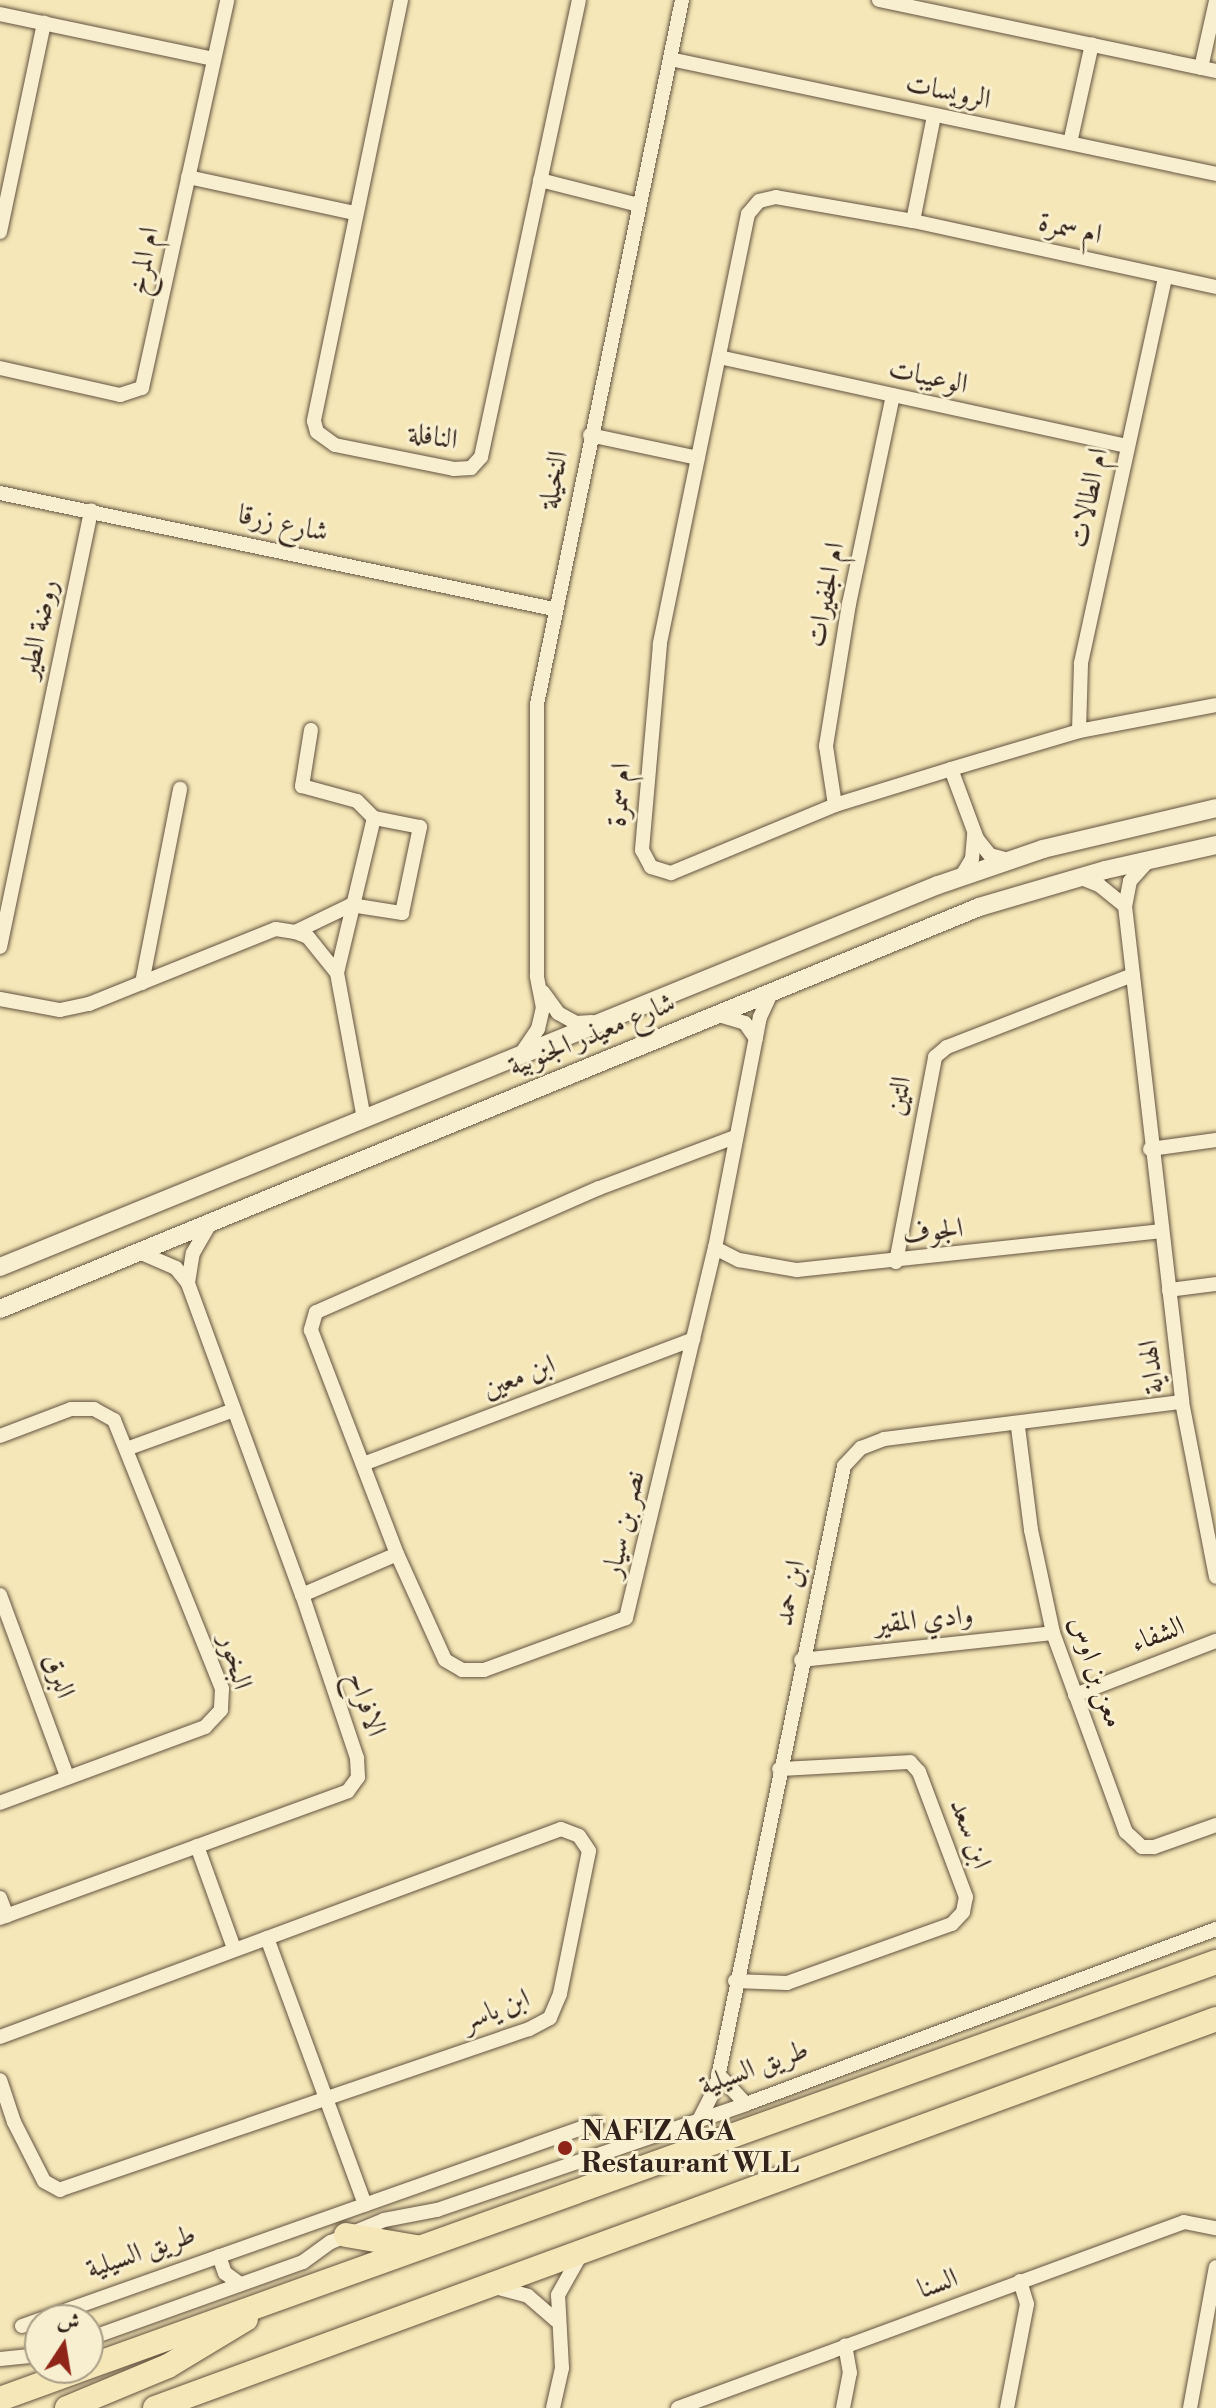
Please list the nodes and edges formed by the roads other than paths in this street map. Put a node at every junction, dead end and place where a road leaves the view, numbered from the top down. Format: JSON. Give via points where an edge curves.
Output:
{"nodes":[{"id":1,"x":227,"y":0,"type":"edge"},
{"id":2,"x":401,"y":0,"type":"edge"},
{"id":3,"x":579,"y":0,"type":"edge"},
{"id":4,"x":682,"y":0,"type":"edge"},
{"id":5,"x":879,"y":0,"type":"edge"},
{"id":6,"x":970,"y":0,"type":"edge"},
{"id":7,"x":1216,"y":1,"type":"edge"},
{"id":8,"x":0,"y":14,"type":"edge"},
{"id":9,"x":966,"y":17,"type":"junction"},
{"id":10,"x":44,"y":23,"type":"junction"},
{"id":11,"x":1092,"y":44,"type":"junction"},
{"id":12,"x":213,"y":59,"type":"junction"},
{"id":13,"x":670,"y":59,"type":"junction"},
{"id":14,"x":1209,"y":70,"type":"edge"},
{"id":15,"x":934,"y":116,"type":"junction"},
{"id":16,"x":1070,"y":143,"type":"junction"},
{"id":17,"x":1216,"y":174,"type":"edge"},
{"id":18,"x":188,"y":177,"type":"junction"},
{"id":19,"x":540,"y":180,"type":"junction"},
{"id":20,"x":639,"y":205,"type":"junction"},
{"id":21,"x":355,"y":213,"type":"junction"},
{"id":22,"x":913,"y":221,"type":"junction"},
{"id":23,"x":0,"y":232,"type":"edge"},
{"id":24,"x":1165,"y":277,"type":"junction"},
{"id":25,"x":1216,"y":287,"type":"edge"},
{"id":26,"x":719,"y":357,"type":"junction"},
{"id":27,"x":0,"y":368,"type":"edge"},
{"id":28,"x":893,"y":396,"type":"junction"},
{"id":29,"x":590,"y":435,"type":"junction"},
{"id":30,"x":1127,"y":446,"type":"junction"},
{"id":31,"x":698,"y":458,"type":"junction"},
{"id":32,"x":0,"y":493,"type":"edge"},
{"id":33,"x":91,"y":510,"type":"junction"},
{"id":34,"x":554,"y":609,"type":"junction"},
{"id":35,"x":1216,"y":705,"type":"edge"},
{"id":36,"x":311,"y":730,"type":"dead end"},
{"id":37,"x":1079,"y":731,"type":"junction"},
{"id":38,"x":951,"y":769,"type":"junction"},
{"id":39,"x":180,"y":789,"type":"dead end"},
{"id":40,"x":835,"y":805,"type":"junction"},
{"id":41,"x":1216,"y":808,"type":"edge"},
{"id":42,"x":374,"y":818,"type":"junction"},
{"id":43,"x":973,"y":830,"type":"junction"},
{"id":44,"x":1216,"y":845,"type":"edge"},
{"id":45,"x":1150,"y":859,"type":"junction"},
{"id":46,"x":1012,"y":861,"type":"junction"},
{"id":47,"x":961,"y":877,"type":"junction"},
{"id":48,"x":1079,"y":877,"type":"junction"},
{"id":49,"x":351,"y":905,"type":"junction"},
{"id":50,"x":1125,"y":906,"type":"junction"},
{"id":51,"x":295,"y":932,"type":"junction"},
{"id":52,"x":0,"y":947,"type":"edge"},
{"id":53,"x":337,"y":973,"type":"junction"},
{"id":54,"x":1133,"y":975,"type":"junction"},
{"id":55,"x":537,"y":976,"type":"junction"},
{"id":56,"x":142,"y":983,"type":"junction"},
{"id":57,"x":771,"y":993,"type":"junction"},
{"id":58,"x":0,"y":999,"type":"edge"},
{"id":59,"x":719,"y":1015,"type":"junction"},
{"id":60,"x":605,"y":1020,"type":"junction"},
{"id":61,"x":756,"y":1039,"type":"junction"},
{"id":62,"x":521,"y":1055,"type":"junction"},
{"id":63,"x":364,"y":1119,"type":"junction"},
{"id":64,"x":735,"y":1137,"type":"junction"},
{"id":65,"x":1216,"y":1140,"type":"edge"},
{"id":66,"x":1150,"y":1149,"type":"junction"},
{"id":67,"x":210,"y":1224,"type":"junction"},
{"id":68,"x":1160,"y":1231,"type":"junction"},
{"id":69,"x":715,"y":1248,"type":"junction"},
{"id":70,"x":139,"y":1252,"type":"junction"},
{"id":71,"x":896,"y":1262,"type":"junction"},
{"id":72,"x":2,"y":1266,"type":"edge"},
{"id":73,"x":188,"y":1283,"type":"junction"},
{"id":74,"x":1216,"y":1284,"type":"edge"},
{"id":75,"x":1169,"y":1290,"type":"junction"},
{"id":76,"x":0,"y":1309,"type":"edge"},
{"id":77,"x":693,"y":1339,"type":"junction"},
{"id":78,"x":1182,"y":1402,"type":"junction"},
{"id":79,"x":231,"y":1411,"type":"junction"},
{"id":80,"x":1018,"y":1427,"type":"junction"},
{"id":81,"x":0,"y":1436,"type":"edge"},
{"id":82,"x":129,"y":1448,"type":"junction"},
{"id":83,"x":363,"y":1464,"type":"junction"},
{"id":84,"x":1210,"y":1528,"type":"edge"},
{"id":85,"x":397,"y":1554,"type":"junction"},
{"id":86,"x":1216,"y":1577,"type":"edge"},
{"id":87,"x":0,"y":1595,"type":"edge"},
{"id":88,"x":302,"y":1595,"type":"junction"},
{"id":89,"x":1053,"y":1633,"type":"junction"},
{"id":90,"x":1216,"y":1641,"type":"edge"},
{"id":91,"x":801,"y":1660,"type":"junction"},
{"id":92,"x":1075,"y":1695,"type":"junction"},
{"id":93,"x":779,"y":1769,"type":"junction"},
{"id":94,"x":67,"y":1776,"type":"junction"},
{"id":95,"x":0,"y":1803,"type":"edge"},
{"id":96,"x":1216,"y":1825,"type":"edge"},
{"id":97,"x":197,"y":1846,"type":"junction"},
{"id":98,"x":0,"y":1898,"type":"edge"},
{"id":99,"x":3,"y":1917,"type":"edge"},
{"id":100,"x":1216,"y":1929,"type":"edge"},
{"id":101,"x":267,"y":1938,"type":"junction"},
{"id":102,"x":234,"y":1948,"type":"junction"},
{"id":103,"x":1216,"y":1962,"type":"edge"},
{"id":104,"x":735,"y":1981,"type":"junction"},
{"id":105,"x":1216,"y":2019,"type":"edge"},
{"id":106,"x":0,"y":2037,"type":"edge"},
{"id":107,"x":718,"y":2074,"type":"junction"},
{"id":108,"x":0,"y":2080,"type":"edge"},
{"id":109,"x":327,"y":2097,"type":"junction"},
{"id":110,"x":746,"y":2104,"type":"junction"},
{"id":111,"x":699,"y":2120,"type":"junction"},
{"id":112,"x":596,"y":2123,"type":"dead end"},
{"id":113,"x":7,"y":2125,"type":"edge"},
{"id":114,"x":504,"y":2156,"type":"junction"},
{"id":115,"x":528,"y":2179,"type":"junction"},
{"id":116,"x":502,"y":2188,"type":"junction"},
{"id":117,"x":365,"y":2205,"type":"junction"},
{"id":118,"x":1216,"y":2228,"type":"edge"},
{"id":119,"x":346,"y":2235,"type":"junction"},
{"id":120,"x":418,"y":2248,"type":"junction"},
{"id":121,"x":584,"y":2252,"type":"junction"},
{"id":122,"x":215,"y":2258,"type":"junction"},
{"id":123,"x":1216,"y":2267,"type":"edge"},
{"id":124,"x":1020,"y":2281,"type":"junction"},
{"id":125,"x":240,"y":2284,"type":"junction"},
{"id":126,"x":492,"y":2286,"type":"junction"},
{"id":127,"x":213,"y":2294,"type":"junction"},
{"id":128,"x":266,"y":2303,"type":"junction"},
{"id":129,"x":556,"y":2320,"type":"junction"},
{"id":130,"x":22,"y":2326,"type":"dead end"},
{"id":131,"x":104,"y":2333,"type":"edge"},
{"id":132,"x":845,"y":2345,"type":"junction"},
{"id":133,"x":24,"y":2356,"type":"edge"},
{"id":134,"x":1,"y":2357,"type":"edge"},
{"id":135,"x":1208,"y":2357,"type":"edge"},
{"id":136,"x":104,"y":2362,"type":"edge"},
{"id":137,"x":42,"y":2384,"type":"edge"},
{"id":138,"x":0,"y":2399,"type":"edge"},
{"id":139,"x":67,"y":2408,"type":"edge"},
{"id":140,"x":155,"y":2408,"type":"edge"},
{"id":141,"x":553,"y":2408,"type":"edge"},
{"id":142,"x":678,"y":2408,"type":"edge"},
{"id":143,"x":843,"y":2408,"type":"edge"},
{"id":144,"x":1007,"y":2408,"type":"edge"},
{"id":145,"x":1190,"y":2408,"type":"edge"}],
"edges":[{"from":1,"to":12,"type":"street","name":"ام المرخ"},
{"from":2,"to":21,"type":"street","name":"النافلة"},
{"from":3,"to":19,"type":"street","name":"النافلة"},
{"from":4,"to":13,"type":"street","name":"النخيلة"},
{"from":5,"to":9,"type":"street"},
{"from":6,"to":9,"type":"street"},
{"from":7,"to":14,"type":"street"},
{"from":8,"to":10,"type":"street"},
{"from":9,"to":11,"type":"street"},
{"from":10,"to":12,"type":"street"},
{"from":10,"to":23,"type":"street"},
{"from":11,"to":14,"type":"street"},
{"from":11,"to":16,"type":"street"},
{"from":12,"to":18,"type":"street","name":"ام المرخ"},
{"from":13,"to":15,"type":"street","name":"الرويسات"},
{"from":13,"to":20,"type":"street","name":"النخيلة"},
{"from":15,"to":16,"type":"street","name":"الرويسات"},
{"from":15,"to":22,"type":"street"},
{"from":16,"to":17,"type":"street","name":"الرويسات"},
{"from":18,"to":21,"type":"street"},
{"from":18,"to":27,"type":"street","name":"ام المرخ","via":[[142,388],[120,395]]},
{"from":19,"to":20,"type":"street"},
{"from":19,"to":21,"type":"street","name":"النافلة","via":[[481,457],[471,468],[335,445],[317,432],[313,408]]},
{"from":20,"to":29,"type":"street","name":"النخيلة"},
{"from":22,"to":24,"type":"street","name":"ام سمرة"},
{"from":22,"to":26,"type":"street","name":"ام سمرة","via":[[776,197],[759,201],[748,214]]},
{"from":24,"to":25,"type":"street","name":"ام سمرة"},
{"from":24,"to":30,"type":"street","name":"ام الطالات"},
{"from":26,"to":28,"type":"street","name":"الوعيبات"},
{"from":26,"to":31,"type":"street","name":"ام سمرة"},
{"from":28,"to":30,"type":"street","name":"الوعيبات"},
{"from":28,"to":40,"type":"street","name":"ام الجفيرات","via":[[849,604],[826,746]]},
{"from":29,"to":31,"type":"street"},
{"from":29,"to":34,"type":"street","name":"النخيلة"},
{"from":30,"to":37,"type":"street","name":"ام الطالات","via":[[1081,663]]},
{"from":31,"to":40,"type":"street","name":"ام سمرة","via":[[660,644],[642,850],[651,867],[671,873]]},
{"from":32,"to":33,"type":"street","name":"شارع زرقا"},
{"from":33,"to":34,"type":"street","name":"شارع زرقا"},
{"from":33,"to":52,"type":"street","name":"روضة الطير"},
{"from":34,"to":55,"type":"street","name":"النخيلة","via":[[537,704]]},
{"from":35,"to":37,"type":"street","name":"ام سمرة"},
{"from":36,"to":42,"type":"street","via":[[302,786],[357,801]]},
{"from":37,"to":38,"type":"street","name":"ام سمرة"},
{"from":38,"to":40,"type":"street","name":"ام سمرة"},
{"from":38,"to":43,"type":"street"},
{"from":39,"to":56,"type":"street"},
{"from":41,"to":46,"type":"street","name":"شارع معيذر الجنوبية"},
{"from":42,"to":49,"type":"street"},
{"from":42,"to":49,"type":"street","via":[[420,827],[406,904],[402,913],[392,916]]},
{"from":43,"to":46,"type":"street","via":[[990,855]]},
{"from":43,"to":47,"type":"street","via":[[972,859]]},
{"from":44,"to":45,"type":"street","name":"شارع معيذر الجنوبية"},
{"from":45,"to":48,"type":"street","name":"شارع معيذر الجنوبية"},
{"from":45,"to":50,"type":"street","name":"الهداية","via":[[1130,881]]},
{"from":46,"to":47,"type":"street","name":"شارع معيذر الجنوبية"},
{"from":47,"to":60,"type":"street","name":"شارع معيذر الجنوبية"},
{"from":48,"to":50,"type":"street"},
{"from":48,"to":57,"type":"street","name":"شارع معيذر الجنوبية","via":[[979,907]]},
{"from":49,"to":51,"type":"street"},
{"from":49,"to":53,"type":"street"},
{"from":50,"to":54,"type":"street","name":"الهداية"},
{"from":51,"to":53,"type":"street","via":[[308,937]]},
{"from":51,"to":56,"type":"street","via":[[276,929]]},
{"from":53,"to":63,"type":"street"},
{"from":54,"to":66,"type":"street","name":"الهداية"},
{"from":54,"to":71,"type":"street","name":"التين","via":[[947,1047],[935,1057]]},
{"from":55,"to":60,"type":"street","name":"النخيلة","via":[[558,1013],[576,1023]]},
{"from":55,"to":62,"type":"street","name":"النخيلة","via":[[541,1020]]},
{"from":56,"to":58,"type":"street","via":[[60,1010]]},
{"from":57,"to":59,"type":"street","name":"شارع معيذر الجنوبية"},
{"from":57,"to":61,"type":"street","name":"نصر بن سيار"},
{"from":59,"to":61,"type":"street","via":[[745,1023]]},
{"from":59,"to":67,"type":"street","name":"شارع معيذر الجنوبية"},
{"from":60,"to":62,"type":"street","name":"شارع معيذر الجنوبية"},
{"from":61,"to":64,"type":"street","name":"نصر بن سيار"},
{"from":62,"to":63,"type":"street","name":"شارع معيذر الجنوبية"},
{"from":63,"to":72,"type":"street","name":"شارع معيذر الجنوبية"},
{"from":64,"to":69,"type":"street","name":"نصر بن سيار"},
{"from":64,"to":83,"type":"street","name":"نصر بن سيار","via":[[599,1188],[316,1312],[311,1330]]},
{"from":65,"to":66,"type":"street"},
{"from":66,"to":68,"type":"street","name":"الهداية"},
{"from":67,"to":70,"type":"street","name":"شارع معيذر الجنوبية"},
{"from":67,"to":73,"type":"street","via":[[193,1253]]},
{"from":68,"to":71,"type":"street","name":"الجوف"},
{"from":68,"to":75,"type":"street","name":"الهداية"},
{"from":69,"to":71,"type":"street","name":"الجوف","via":[[739,1260],[797,1270]]},
{"from":69,"to":77,"type":"street","name":"نصر بن سيار"},
{"from":70,"to":73,"type":"street","via":[[176,1268]]},
{"from":70,"to":76,"type":"street","name":"شارع معيذر الجنوبية"},
{"from":73,"to":79,"type":"street","name":"الافراح"},
{"from":74,"to":75,"type":"street"},
{"from":75,"to":78,"type":"street","name":"الهداية"},
{"from":77,"to":83,"type":"street","name":"ابن معين"},
{"from":77,"to":85,"type":"street","name":"نصر بن سيار","via":[[626,1618],[484,1670],[462,1670],[445,1660]]},
{"from":78,"to":80,"type":"street","name":"ابن حمد"},
{"from":78,"to":84,"type":"street","name":"الهداية"},
{"from":79,"to":82,"type":"street"},
{"from":79,"to":88,"type":"street","name":"الافراح"},
{"from":80,"to":89,"type":"street","name":"معن بن اوس","via":[[1031,1530]]},
{"from":80,"to":91,"type":"street","name":"ابن حمد","via":[[884,1439],[861,1448],[844,1466]]},
{"from":81,"to":82,"type":"street","name":"البخور","via":[[71,1409],[94,1409],[114,1420]]},
{"from":82,"to":94,"type":"street","name":"البخور","via":[[222,1689],[221,1710],[205,1727]]},
{"from":83,"to":85,"type":"street","name":"نصر بن سيار"},
{"from":84,"to":86,"type":"street","name":"الهداية"},
{"from":85,"to":88,"type":"street"},
{"from":87,"to":94,"type":"street","name":"البرق"},
{"from":88,"to":97,"type":"street","name":"الافراح","via":[[357,1758],[358,1777],[348,1791]]},
{"from":89,"to":91,"type":"street","name":"وادي المقير"},
{"from":89,"to":92,"type":"street","name":"معن بن اوس"},
{"from":90,"to":92,"type":"street","name":"الشفاء"},
{"from":91,"to":93,"type":"street","name":"ابن حمد"},
{"from":92,"to":96,"type":"street","name":"معن بن اوس","via":[[1133,1842],[1154,1847]]},
{"from":93,"to":104,"type":"street","name":"ابن حمد"},
{"from":93,"to":104,"type":"street","name":"ابن سعد","via":[[910,1762],[919,1772],[966,1897],[963,1912],[952,1924],[787,1983]]},
{"from":94,"to":95,"type":"street","name":"البخور"},
{"from":97,"to":99,"type":"street","name":"الافراح"},
{"from":97,"to":102,"type":"street"},
{"from":98,"to":99,"type":"street"},
{"from":100,"to":110,"type":"street","name":"طريق السيلية"},
{"from":101,"to":102,"type":"street","name":"ابن ياسر"},
{"from":101,"to":109,"type":"street"},
{"from":101,"to":109,"type":"street","name":"ابن ياسر","via":[[561,1829],[579,1836],[589,1851],[550,2018]]},
{"from":102,"to":106,"type":"street","name":"ابن ياسر"},
{"from":103,"to":120,"type":"main road"},
{"from":104,"to":107,"type":"street","name":"ابن حمد"},
{"from":105,"to":121,"type":"main road"},
{"from":107,"to":110,"type":"street"},
{"from":107,"to":111,"type":"street","name":"ابن حمد"},
{"from":108,"to":113,"type":"street","name":"ابن ياسر"},
{"from":109,"to":113,"type":"street","name":"ابن ياسر","via":[[60,2190],[44,2181]]},
{"from":109,"to":117,"type":"street"},
{"from":110,"to":111,"type":"street","name":"طريق السيلية"},
{"from":111,"to":115,"type":"street","name":"طريق السيلية"},
{"from":112,"to":114,"type":"street","name":"طريق السيلية"},
{"from":114,"to":115,"type":"street"},
{"from":114,"to":116,"type":"street"},
{"from":114,"to":117,"type":"street","name":"طريق السيلية"},
{"from":115,"to":116,"type":"street","name":"طريق السيلية"},
{"from":116,"to":119,"type":"street","name":"طريق السيلية"},
{"from":117,"to":122,"type":"street","name":"طريق السيلية"},
{"from":118,"to":124,"type":"street","name":"السنا","via":[[1184,2222]]},
{"from":119,"to":120,"type":"main road"},
{"from":119,"to":125,"type":"street","name":"طريق السيلية","via":[[303,2262]]},
{"from":120,"to":128,"type":"main road"},
{"from":121,"to":126,"type":"main road"},
{"from":121,"to":129,"type":"street","via":[[563,2283]]},
{"from":122,"to":125,"type":"street"},
{"from":122,"to":127,"type":"street"},
{"from":122,"to":130,"type":"street","name":"طريق السيلية"},
{"from":123,"to":135,"type":"street"},
{"from":124,"to":132,"type":"street","name":"السنا"},
{"from":124,"to":144,"type":"street","via":[[1027,2304]]},
{"from":125,"to":127,"type":"street","name":"طريق السيلية"},
{"from":126,"to":129,"type":"street","via":[[528,2296]]},
{"from":126,"to":140,"type":"main road"},
{"from":127,"to":131,"type":"street","name":"طريق السيلية"},
{"from":128,"to":136,"type":"main road"},
{"from":128,"to":139,"type":"main road","via":[[202,2349]]},
{"from":129,"to":141,"type":"street","via":[[562,2368]]},
{"from":132,"to":142,"type":"street","name":"السنا"},
{"from":132,"to":143,"type":"street","via":[[850,2373]]},
{"from":133,"to":134,"type":"street"},
{"from":135,"to":145,"type":"street"},
{"from":137,"to":138,"type":"main road"}]}
